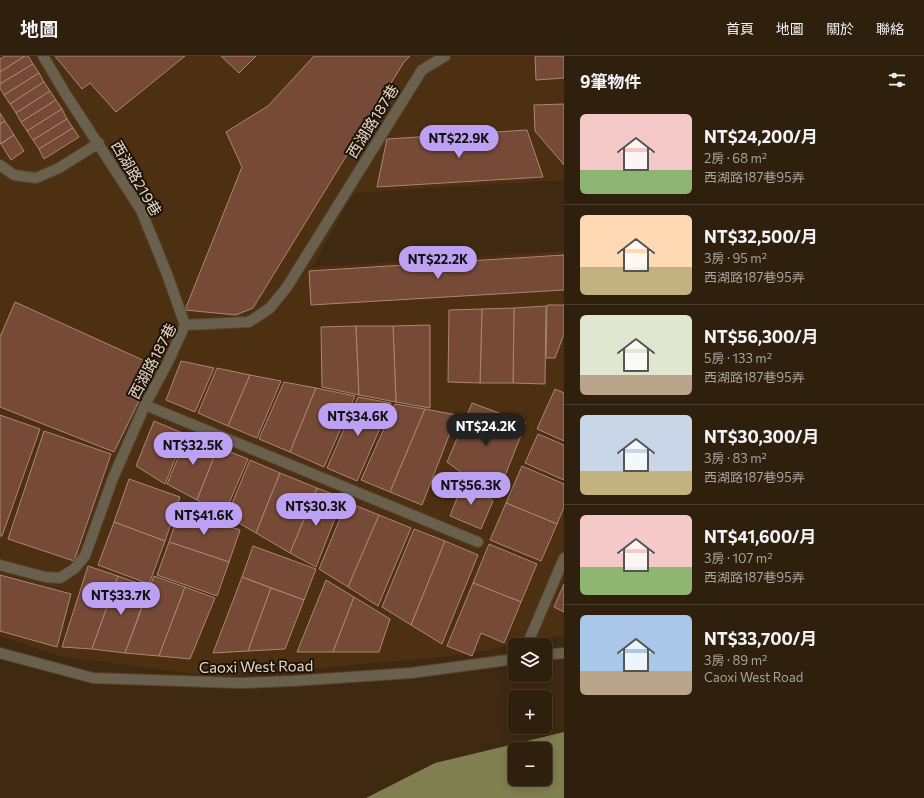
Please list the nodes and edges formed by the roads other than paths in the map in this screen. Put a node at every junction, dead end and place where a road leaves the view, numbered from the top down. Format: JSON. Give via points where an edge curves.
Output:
{"nodes":[{"id":1,"x":43,"y":56,"type":"edge"},
{"id":2,"x":444,"y":56,"type":"edge"},
{"id":3,"x":99,"y":143,"type":"junction"},
{"id":4,"x":0,"y":165,"type":"edge"},
{"id":5,"x":185,"y":325,"type":"junction"},
{"id":6,"x":145,"y":405,"type":"junction"},
{"id":7,"x":478,"y":542,"type":"dead end"},
{"id":8,"x":564,"y":558,"type":"edge"},
{"id":9,"x":0,"y":565,"type":"edge"},
{"id":10,"x":530,"y":638,"type":"edge"},
{"id":11,"x":0,"y":653,"type":"edge"},
{"id":12,"x":564,"y":653,"type":"edge"},
{"id":13,"x":552,"y":654,"type":"edge"},
{"id":14,"x":508,"y":660,"type":"edge"}],
"edges":[{"from":1,"to":3,"type":"street","name":"西湖路219巷"},
{"from":2,"to":5,"type":"street","name":"西湖路187巷","via":[[422,70],[287,287],[270,308],[249,322]]},
{"from":3,"to":4,"type":"street","via":[[59,168],[36,178],[14,175]]},
{"from":3,"to":5,"type":"street","name":"西湖路219巷","via":[[141,210]]},
{"from":5,"to":6,"type":"street","name":"西湖路187巷"},
{"from":6,"to":7,"type":"street"},
{"from":6,"to":9,"type":"street","name":"西湖路187巷","via":[[113,478],[86,556],[74,569],[60,578],[45,577]]},
{"from":8,"to":10,"type":"street"},
{"from":11,"to":14,"type":"street","name":"Caoxi West Road","via":[[93,678],[240,683],[411,673]]},
{"from":12,"to":13,"type":"street"}]}
